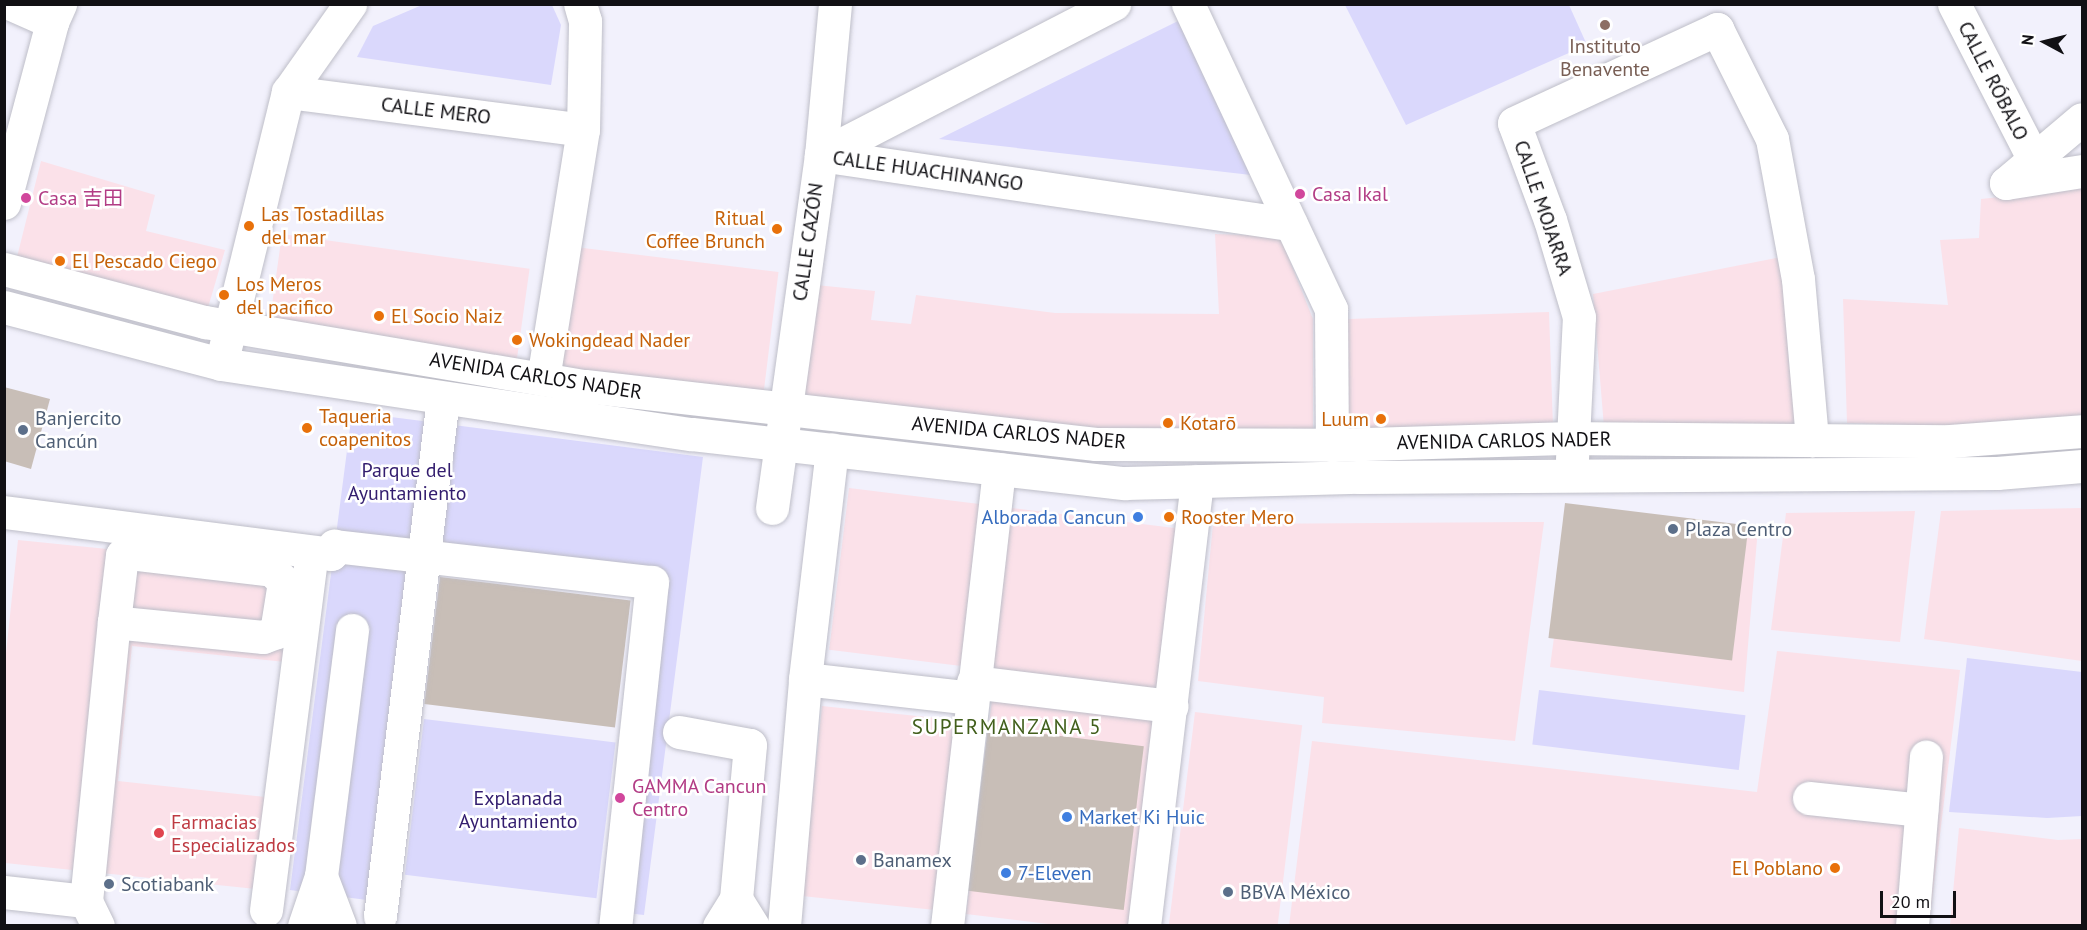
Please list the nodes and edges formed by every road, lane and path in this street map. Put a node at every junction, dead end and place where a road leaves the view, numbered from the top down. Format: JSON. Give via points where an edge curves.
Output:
{"nodes":[{"id":1,"x":11,"y":4,"type":"edge"},
{"id":2,"x":350,"y":4,"type":"edge"},
{"id":3,"x":580,"y":4,"type":"edge"},
{"id":4,"x":835,"y":4,"type":"edge"},
{"id":5,"x":1114,"y":4,"type":"edge"},
{"id":6,"x":1188,"y":4,"type":"edge"},
{"id":7,"x":1954,"y":4,"type":"edge"},
{"id":8,"x":56,"y":13,"type":"edge"},
{"id":9,"x":288,"y":92,"type":"junction"},
{"id":10,"x":2082,"y":119,"type":"edge"},
{"id":11,"x":583,"y":130,"type":"junction"},
{"id":12,"x":820,"y":155,"type":"junction"},
{"id":13,"x":2033,"y":158,"type":"junction"},
{"id":14,"x":2082,"y":171,"type":"edge"},
{"id":15,"x":4,"y":203,"type":"edge"},
{"id":16,"x":1291,"y":224,"type":"junction"},
{"id":17,"x":4,"y":269,"type":"edge"},
{"id":18,"x":4,"y":307,"type":"edge"},
{"id":19,"x":230,"y":326,"type":"junction"},
{"id":20,"x":221,"y":364,"type":"junction"},
{"id":21,"x":543,"y":379,"type":"junction"},
{"id":22,"x":660,"y":395,"type":"junction"},
{"id":23,"x":442,"y":398,"type":"junction"},
{"id":24,"x":785,"y":409,"type":"junction"},
{"id":25,"x":656,"y":429,"type":"junction"},
{"id":26,"x":2082,"y":431,"type":"edge"},
{"id":27,"x":1572,"y":438,"type":"junction"},
{"id":28,"x":1812,"y":440,"type":"junction"},
{"id":29,"x":780,"y":444,"type":"junction"},
{"id":30,"x":1332,"y":444,"type":"junction"},
{"id":31,"x":832,"y":450,"type":"junction"},
{"id":32,"x":2082,"y":466,"type":"edge"},
{"id":33,"x":999,"y":469,"type":"junction"},
{"id":34,"x":1572,"y":475,"type":"junction"},
{"id":35,"x":1197,"y":481,"type":"junction"},
{"id":36,"x":772,"y":508,"type":"dead end"},
{"id":37,"x":4,"y":512,"type":"edge"},
{"id":38,"x":312,"y":552,"type":"junction"},
{"id":39,"x":422,"y":556,"type":"junction"},
{"id":40,"x":114,"y":622,"type":"junction"},
{"id":41,"x":352,"y":630,"type":"dead end"},
{"id":42,"x":805,"y":679,"type":"junction"},
{"id":43,"x":973,"y":690,"type":"junction"},
{"id":44,"x":1172,"y":706,"type":"junction"},
{"id":45,"x":679,"y":732,"type":"dead end"},
{"id":46,"x":1926,"y":757,"type":"dead end"},
{"id":47,"x":1809,"y":798,"type":"dead end"},
{"id":48,"x":1922,"y":810,"type":"junction"},
{"id":49,"x":321,"y":876,"type":"junction"},
{"id":50,"x":4,"y":892,"type":"edge"},
{"id":51,"x":266,"y":910,"type":"dead end"},
{"id":52,"x":727,"y":912,"type":"edge"},
{"id":53,"x":92,"y":913,"type":"edge"},
{"id":54,"x":380,"y":916,"type":"dead end"},
{"id":55,"x":304,"y":926,"type":"edge"},
{"id":56,"x":340,"y":926,"type":"edge"},
{"id":57,"x":615,"y":926,"type":"edge"},
{"id":58,"x":753,"y":926,"type":"edge"},
{"id":59,"x":784,"y":926,"type":"edge"},
{"id":60,"x":947,"y":926,"type":"edge"},
{"id":61,"x":1144,"y":926,"type":"edge"},
{"id":62,"x":1912,"y":926,"type":"edge"}],
"edges":[{"from":1,"to":8,"type":"street"},
{"from":2,"to":9,"type":"street"},
{"from":3,"to":11,"type":"street","via":[[585,21]]},
{"from":4,"to":12,"type":"street","name":"CALLE CAZÓN"},
{"from":5,"to":12,"type":"street","name":"CALLE HUACHINANGO"},
{"from":6,"to":16,"type":"street"},
{"from":7,"to":13,"type":"street","name":"CALLE RÓBALO"},
{"from":8,"to":15,"type":"street"},
{"from":9,"to":11,"type":"street","name":"CALLE MERO"},
{"from":9,"to":19,"type":"street"},
{"from":10,"to":13,"type":"street","name":"CALLE RÓBALO"},
{"from":11,"to":21,"type":"street"},
{"from":12,"to":16,"type":"street","name":"CALLE HUACHINANGO"},
{"from":12,"to":24,"type":"street","name":"CALLE CAZÓN"},
{"from":13,"to":14,"type":"street","name":"CALLE RÓBALO","via":[[2006,183]]},
{"from":16,"to":30,"type":"street","via":[[1331,309]]},
{"from":17,"to":19,"type":"street","name":"AVENIDA CARLOS NADER"},
{"from":18,"to":20,"type":"street","name":"AVENIDA CARLOS NADER"},
{"from":19,"to":20,"type":"street"},
{"from":19,"to":21,"type":"street","name":"AVENIDA CARLOS NADER"},
{"from":20,"to":23,"type":"street","name":"AVENIDA CARLOS NADER"},
{"from":21,"to":22,"type":"street","name":"AVENIDA CARLOS NADER"},
{"from":22,"to":24,"type":"street","name":"AVENIDA CARLOS NADER"},
{"from":22,"to":25,"type":"street"},
{"from":23,"to":25,"type":"street","name":"AVENIDA CARLOS NADER"},
{"from":23,"to":39,"type":"street"},
{"from":24,"to":29,"type":"street","name":"CALLE CAZÓN"},
{"from":24,"to":30,"type":"street","name":"AVENIDA CARLOS NADER","via":[[1096,444]]},
{"from":25,"to":29,"type":"street","name":"AVENIDA CARLOS NADER"},
{"from":26,"to":28,"type":"street","name":"AVENIDA CARLOS NADER","via":[[1950,441]]},
{"from":27,"to":28,"type":"street","name":"AVENIDA CARLOS NADER"},
{"from":27,"to":28,"type":"street","name":"CALLE MOJARRA","via":[[1579,317],[1550,219],[1514,123],[1718,29],[1772,139],[1798,279]]},
{"from":27,"to":30,"type":"street","name":"AVENIDA CARLOS NADER"},
{"from":27,"to":34,"type":"street","name":"CALLE MOJARRA"},
{"from":29,"to":31,"type":"street","name":"AVENIDA CARLOS NADER"},
{"from":29,"to":36,"type":"street","name":"CALLE CAZÓN"},
{"from":31,"to":33,"type":"street","name":"AVENIDA CARLOS NADER"},
{"from":31,"to":42,"type":"street"},
{"from":32,"to":34,"type":"street","name":"AVENIDA CARLOS NADER","via":[[1997,473]]},
{"from":33,"to":35,"type":"street","name":"AVENIDA CARLOS NADER","via":[[1125,483]]},
{"from":33,"to":43,"type":"street"},
{"from":34,"to":35,"type":"street","name":"AVENIDA CARLOS NADER"},
{"from":35,"to":44,"type":"street"},
{"from":37,"to":38,"type":"street"},
{"from":38,"to":39,"type":"street","via":[[331,554],[334,546]]},
{"from":38,"to":51,"type":"street"},
{"from":39,"to":54,"type":"street"},
{"from":39,"to":57,"type":"street","via":[[652,582]]},
{"from":40,"to":40,"type":"street","via":[[263,637],[276,632],[284,582],[272,570],[122,555]]},
{"from":40,"to":53,"type":"street"},
{"from":41,"to":49,"type":"street"},
{"from":42,"to":43,"type":"street"},
{"from":42,"to":59,"type":"street"},
{"from":43,"to":44,"type":"street"},
{"from":43,"to":60,"type":"street"},
{"from":44,"to":61,"type":"street"},
{"from":45,"to":52,"type":"street","via":[[750,744]]},
{"from":46,"to":48,"type":"street"},
{"from":47,"to":48,"type":"street"},
{"from":48,"to":62,"type":"street"},
{"from":49,"to":55,"type":"street"},
{"from":49,"to":56,"type":"street"},
{"from":50,"to":53,"type":"street"},
{"from":52,"to":58,"type":"street"}]}
